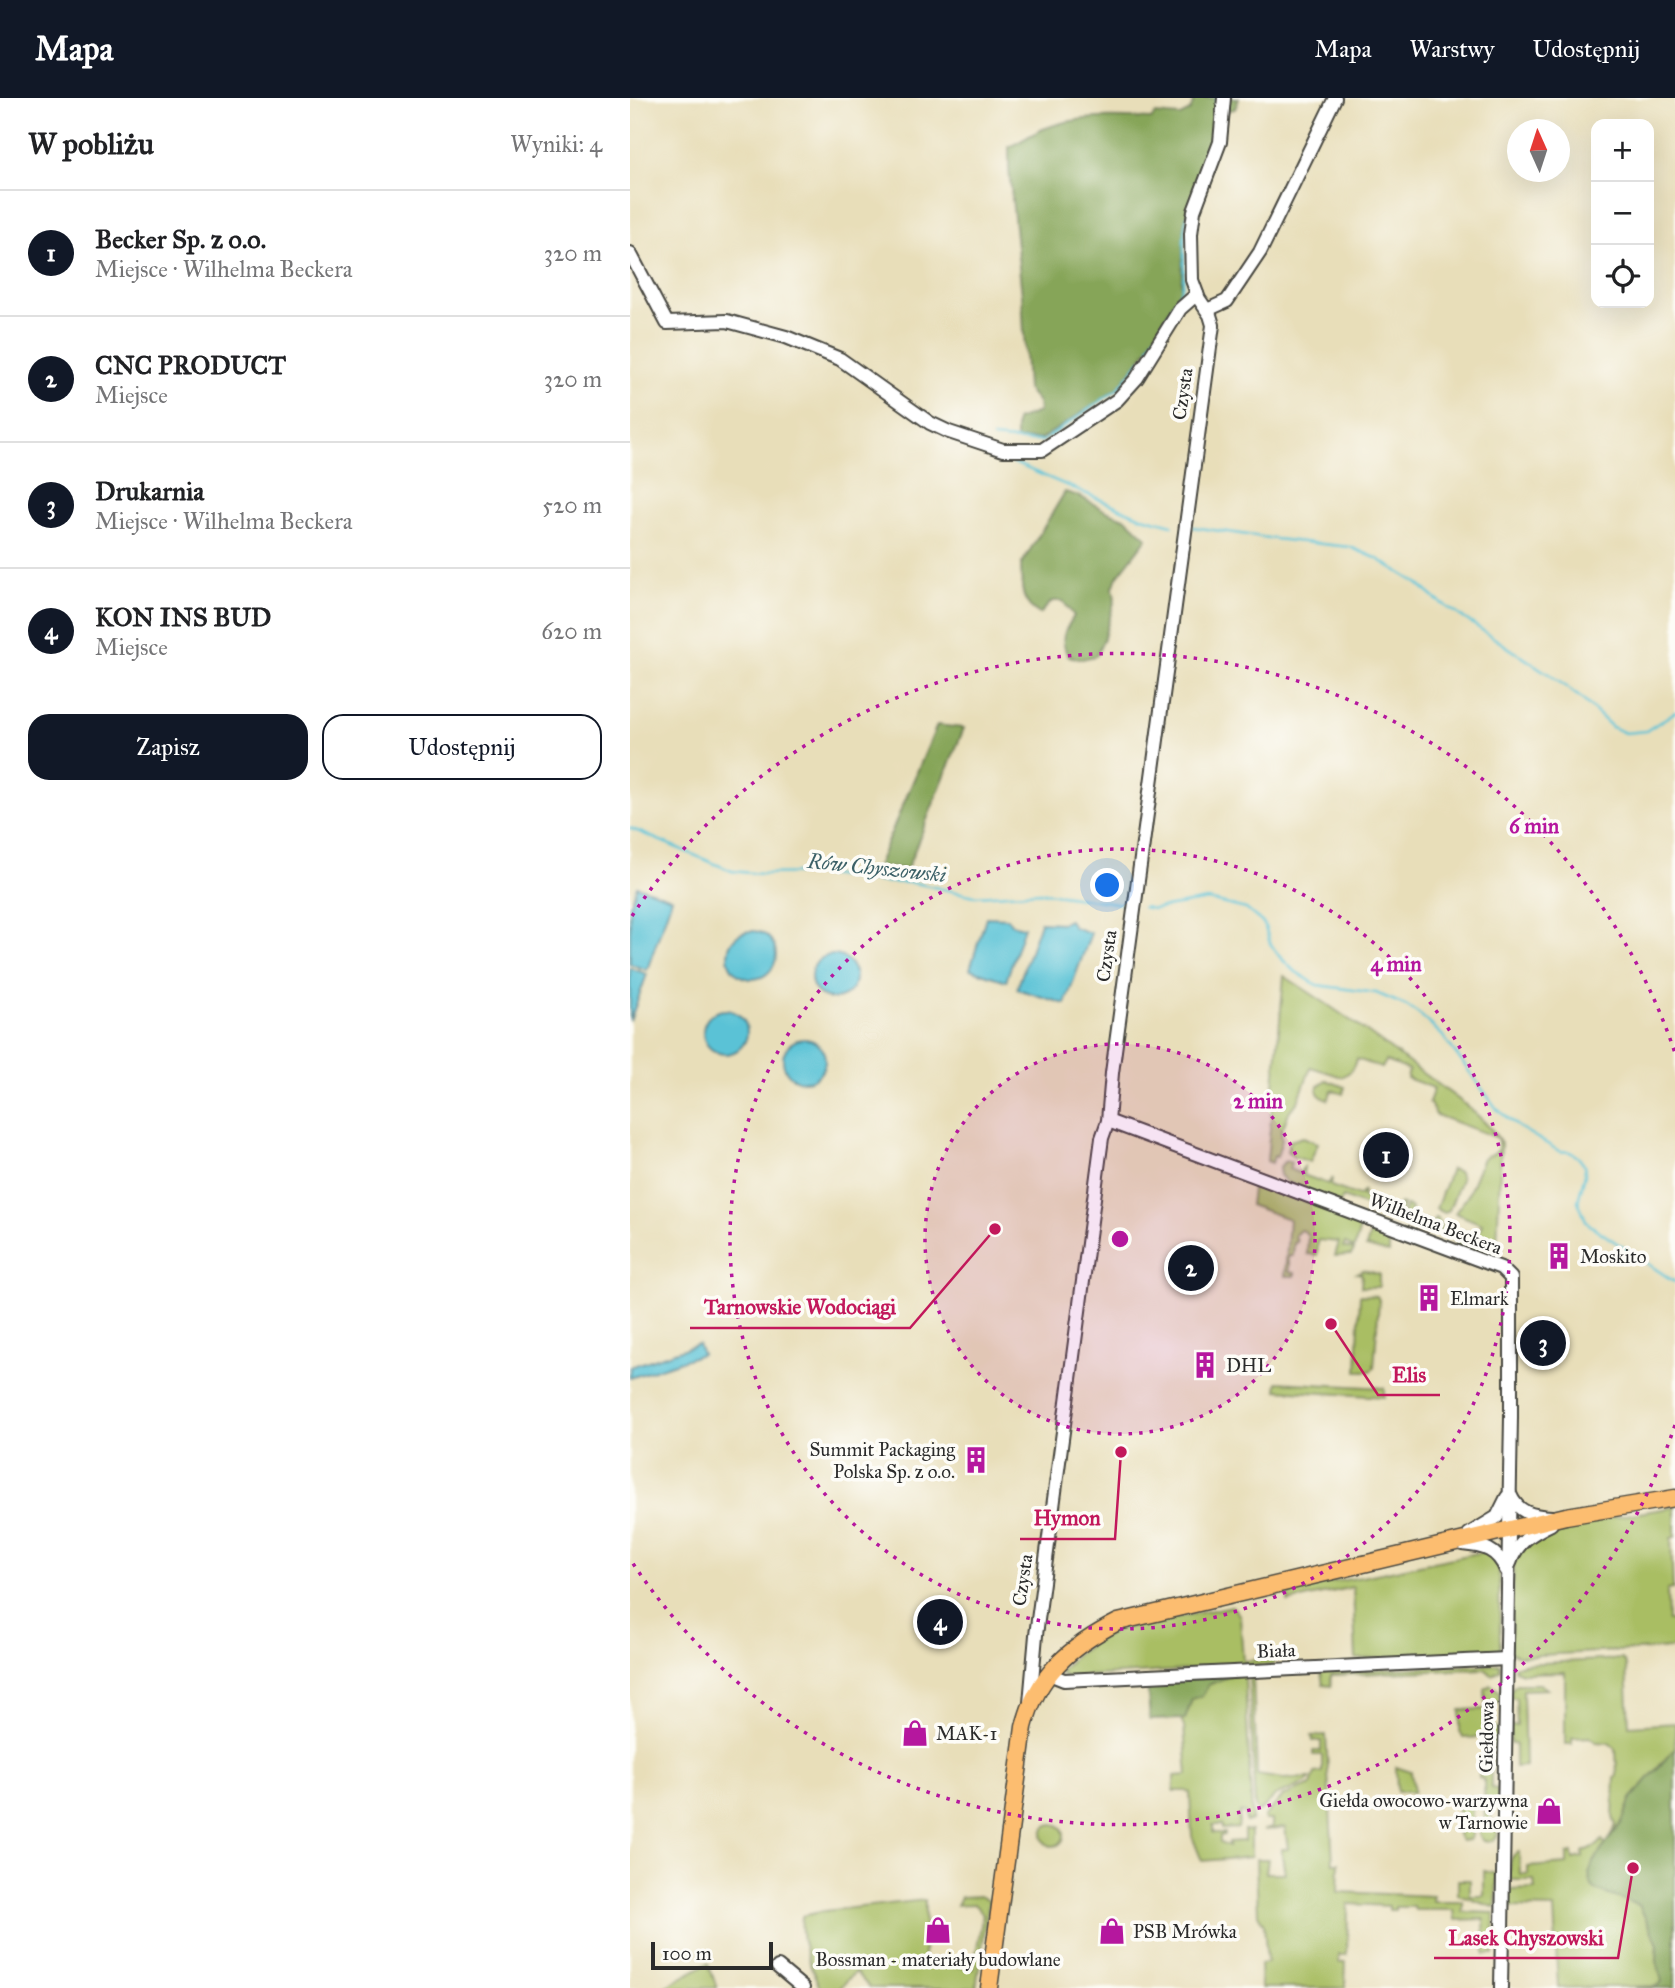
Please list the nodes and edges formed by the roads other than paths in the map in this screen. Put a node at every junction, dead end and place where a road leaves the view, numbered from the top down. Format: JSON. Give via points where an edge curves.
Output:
{"nodes":[{"id":1,"x":1224,"y":98,"type":"edge"},
{"id":2,"x":1335,"y":98,"type":"edge"},
{"id":3,"x":630,"y":253,"type":"edge"},
{"id":4,"x":1197,"y":294,"type":"junction"},
{"id":5,"x":1207,"y":310,"type":"junction"},
{"id":6,"x":1108,"y":1121,"type":"junction"},
{"id":7,"x":1509,"y":1492,"type":"junction"},
{"id":8,"x":1675,"y":1498,"type":"edge"},
{"id":9,"x":1566,"y":1516,"type":"junction"},
{"id":10,"x":1508,"y":1530,"type":"junction"},
{"id":11,"x":1450,"y":1543,"type":"junction"},
{"id":12,"x":1508,"y":1574,"type":"junction"},
{"id":13,"x":1034,"y":1654,"type":"junction"},
{"id":14,"x":1507,"y":1659,"type":"junction"},
{"id":15,"x":1053,"y":1669,"type":"junction"},
{"id":16,"x":1030,"y":1704,"type":"junction"},
{"id":17,"x":778,"y":1967,"type":"dead end"},
{"id":18,"x":803,"y":1988,"type":"edge"},
{"id":19,"x":989,"y":1988,"type":"edge"},
{"id":20,"x":1501,"y":1988,"type":"edge"}],
"edges":[{"from":1,"to":4,"type":"street","name":"Czysta","via":[[1220,142],[1194,211],[1192,281]]},
{"from":2,"to":5,"type":"street","via":[[1260,252],[1227,301]]},
{"from":3,"to":4,"type":"street","via":[[667,323],[727,321],[817,348],[840,359],[930,423],[1003,450],[1042,450],[1118,400],[1180,309]]},
{"from":4,"to":5,"type":"street","name":"Czysta"},
{"from":5,"to":6,"type":"street","name":"Czysta","via":[[1213,325]]},
{"from":6,"to":7,"type":"street","name":"Wilhelma Beckera","via":[[1501,1268],[1511,1278],[1513,1293]]},
{"from":6,"to":13,"type":"street","name":"Czysta","via":[[1102,1138]]},
{"from":7,"to":9,"type":"street","via":[[1525,1512]]},
{"from":7,"to":10,"type":"street","name":"Wilhelma Beckera"},
{"from":7,"to":11,"type":"street","via":[[1497,1517]]},
{"from":8,"to":9,"type":"main road","name":"Czysta"},
{"from":9,"to":10,"type":"main road","name":"Czysta"},
{"from":9,"to":12,"type":"street","via":[[1521,1541]]},
{"from":10,"to":11,"type":"main road","name":"Czysta"},
{"from":10,"to":12,"type":"street","name":"Giełdowa"},
{"from":11,"to":12,"type":"street","via":[[1487,1548],[1498,1556]]},
{"from":11,"to":15,"type":"main road","name":"Czysta","via":[[1118,1622],[1078,1645]]},
{"from":12,"to":14,"type":"street","name":"Giełdowa"},
{"from":13,"to":15,"type":"street","name":"Biała"},
{"from":13,"to":16,"type":"street","name":"Czysta"},
{"from":14,"to":15,"type":"street","name":"Biała","via":[[1064,1680]]},
{"from":14,"to":20,"type":"street","name":"Giełdowa"},
{"from":15,"to":16,"type":"main road","name":"Czysta"},
{"from":16,"to":19,"type":"main road","name":"Czysta"},
{"from":17,"to":18,"type":"street"}]}
